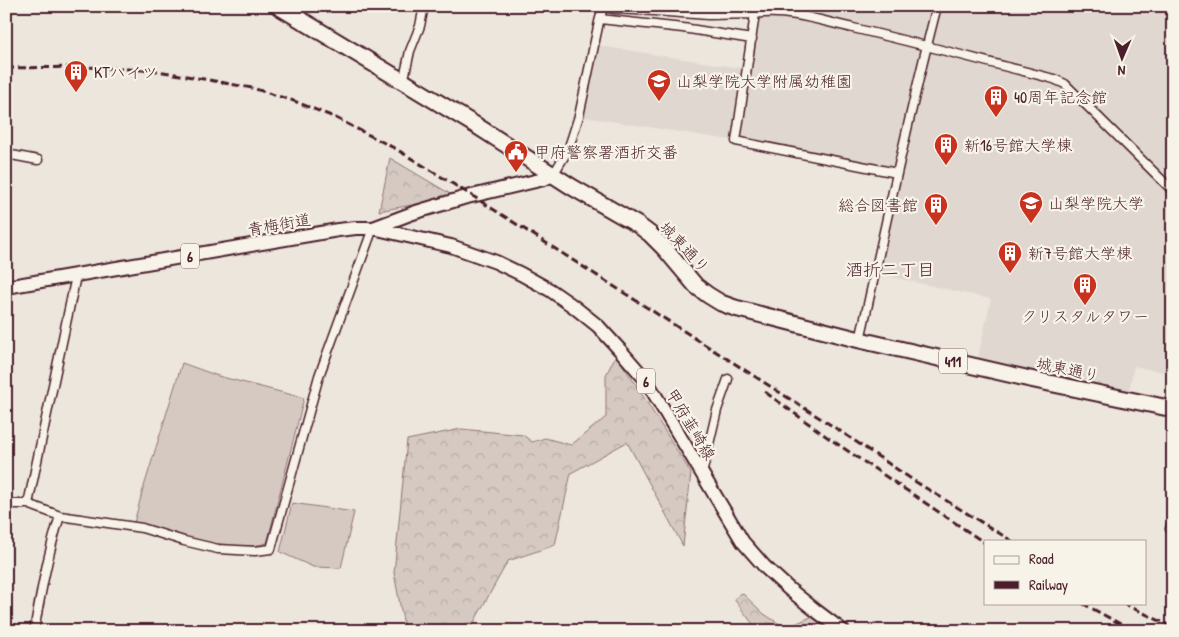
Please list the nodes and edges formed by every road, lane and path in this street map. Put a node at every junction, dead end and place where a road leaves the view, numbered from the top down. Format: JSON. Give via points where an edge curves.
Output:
{"nodes":[{"id":1,"x":278,"y":6,"type":"edge"},
{"id":2,"x":424,"y":6,"type":"edge"},
{"id":3,"x":542,"y":6,"type":"edge"},
{"id":4,"x":549,"y":6,"type":"edge"},
{"id":5,"x":937,"y":6,"type":"edge"},
{"id":6,"x":602,"y":7,"type":"edge"},
{"id":7,"x":655,"y":8,"type":"edge"},
{"id":8,"x":755,"y":14,"type":"junction"},
{"id":9,"x":600,"y":18,"type":"junction"},
{"id":10,"x":752,"y":39,"type":"junction"},
{"id":11,"x":927,"y":46,"type":"junction"},
{"id":12,"x":403,"y":82,"type":"junction"},
{"id":13,"x":6,"y":154,"type":"edge"},
{"id":14,"x":38,"y":160,"type":"dead end"},
{"id":15,"x":897,"y":173,"type":"junction"},
{"id":16,"x":553,"y":175,"type":"junction"},
{"id":17,"x":1173,"y":192,"type":"edge"},
{"id":18,"x":373,"y":228,"type":"junction"},
{"id":19,"x":76,"y":276,"type":"junction"},
{"id":20,"x":6,"y":288,"type":"edge"},
{"id":21,"x":860,"y":340,"type":"junction"},
{"id":22,"x":728,"y":379,"type":"dead end"},
{"id":23,"x":1173,"y":409,"type":"edge"},
{"id":24,"x":702,"y":474,"type":"junction"},
{"id":25,"x":6,"y":504,"type":"edge"},
{"id":26,"x":28,"y":504,"type":"junction"},
{"id":27,"x":60,"y":516,"type":"junction"},
{"id":28,"x":1173,"y":519,"type":"edge"},
{"id":29,"x":1170,"y":529,"type":"dead end"},
{"id":30,"x":34,"y":631,"type":"edge"},
{"id":31,"x":843,"y":631,"type":"edge"}],
"edges":[{"from":1,"to":12,"type":"highway","name":"城東通り","number":"411"},
{"from":2,"to":12,"type":"street"},
{"from":3,"to":4,"type":"street"},
{"from":5,"to":11,"type":"street"},
{"from":6,"to":7,"type":"street"},
{"from":6,"to":9,"type":"street"},
{"from":7,"to":8,"type":"street","via":[[708,15]]},
{"from":8,"to":10,"type":"street"},
{"from":8,"to":11,"type":"street","via":[[768,12],[804,17]]},
{"from":9,"to":10,"type":"street"},
{"from":9,"to":16,"type":"street","via":[[579,116],[568,150]]},
{"from":10,"to":15,"type":"street","via":[[736,141]]},
{"from":11,"to":15,"type":"street"},
{"from":11,"to":17,"type":"street","via":[[1064,84]]},
{"from":12,"to":16,"type":"highway","name":"城東通り","number":"411"},
{"from":13,"to":14,"type":"street"},
{"from":15,"to":21,"type":"street"},
{"from":16,"to":18,"type":"main road","name":"青梅街道","number":"6","via":[[463,198]]},
{"from":16,"to":21,"type":"highway","name":"城東通り","number":"411","via":[[650,234],[696,286],[721,303]]},
{"from":18,"to":19,"type":"main road","name":"青梅街道","number":"6","via":[[329,232]]},
{"from":18,"to":24,"type":"main road","name":"甲府韮崎線","number":"6","via":[[473,253],[521,274],[573,306],[598,326],[646,380]]},
{"from":18,"to":27,"type":"street","via":[[319,376],[271,549],[218,549],[142,528]]},
{"from":19,"to":20,"type":"main road","name":"青梅街道","number":"6"},
{"from":19,"to":26,"type":"street"},
{"from":21,"to":23,"type":"highway","name":"城東通り","number":"411"},
{"from":22,"to":24,"type":"street"},
{"from":24,"to":31,"type":"main road","name":"甲府韮崎線","number":"6","via":[[743,542],[765,567]]},
{"from":25,"to":26,"type":"street"},
{"from":26,"to":27,"type":"street"},
{"from":27,"to":30,"type":"street"},
{"from":28,"to":29,"type":"street"}]}
